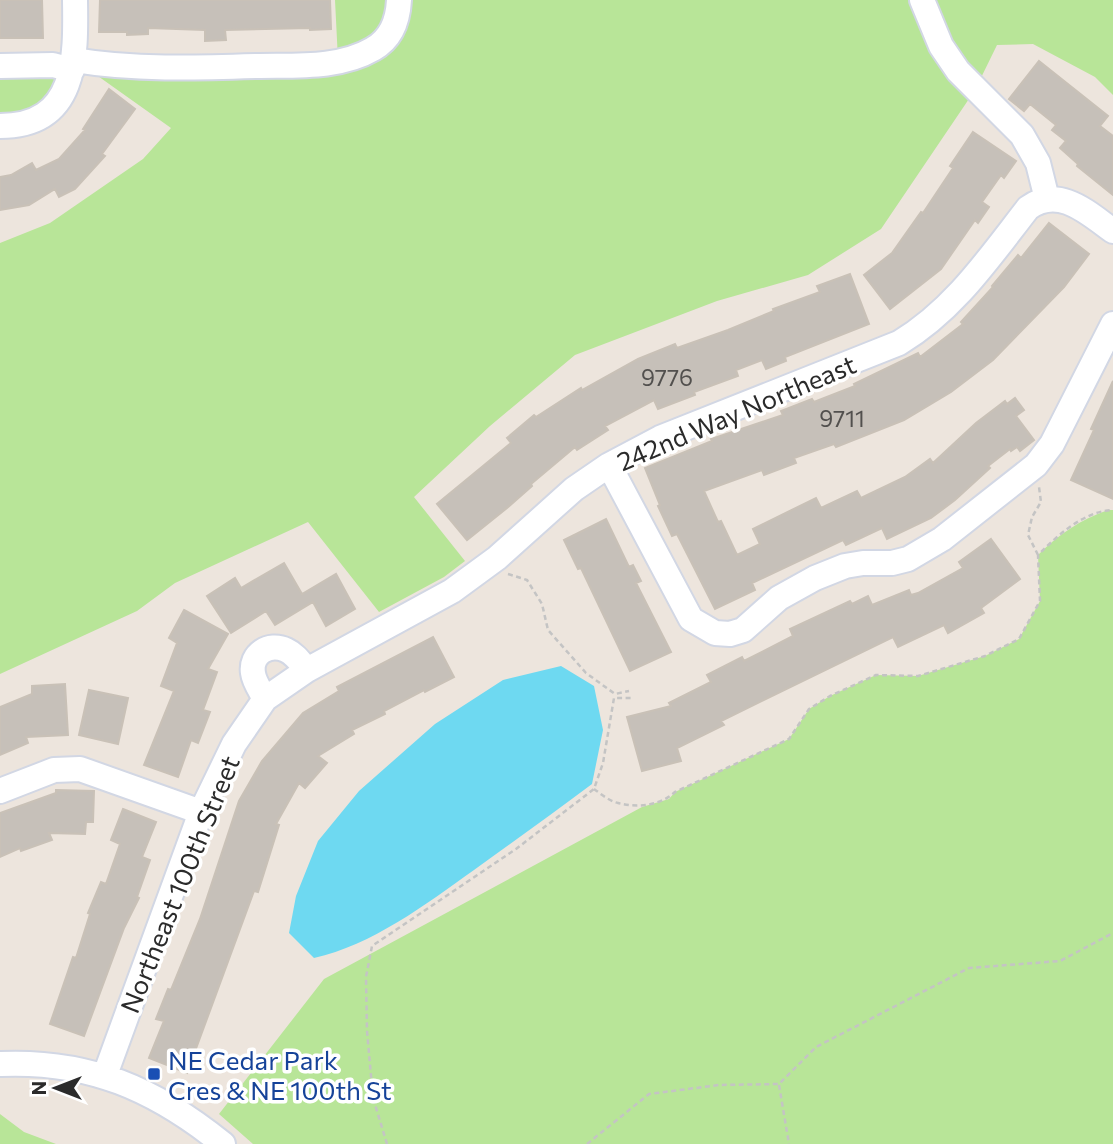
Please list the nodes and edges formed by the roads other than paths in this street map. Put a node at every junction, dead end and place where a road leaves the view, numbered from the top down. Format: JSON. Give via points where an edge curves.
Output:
{"nodes":[{"id":1,"x":75,"y":0,"type":"edge"},
{"id":2,"x":399,"y":0,"type":"edge"},
{"id":3,"x":922,"y":0,"type":"edge"},
{"id":4,"x":73,"y":65,"type":"junction"},
{"id":5,"x":0,"y":66,"type":"edge"},
{"id":6,"x":0,"y":126,"type":"edge"},
{"id":7,"x":1048,"y":199,"type":"junction"},
{"id":8,"x":1113,"y":231,"type":"edge"},
{"id":9,"x":1113,"y":324,"type":"edge"},
{"id":10,"x":609,"y":465,"type":"junction"},
{"id":11,"x":307,"y":670,"type":"junction"},
{"id":12,"x":265,"y":699,"type":"junction"},
{"id":13,"x":0,"y":791,"type":"edge"},
{"id":14,"x":201,"y":812,"type":"junction"},
{"id":15,"x":0,"y":1064,"type":"edge"},
{"id":16,"x":105,"y":1075,"type":"junction"},
{"id":17,"x":223,"y":1144,"type":"edge"}],
"edges":[{"from":1,"to":4,"type":"street"},
{"from":2,"to":4,"type":"street","via":[[398,17],[383,42],[338,61],[180,68]]},
{"from":3,"to":7,"type":"street","via":[[958,71],[1021,135],[1038,163]]},
{"from":4,"to":5,"type":"street"},
{"from":4,"to":6,"type":"street","via":[[69,81],[52,107],[37,119]]},
{"from":7,"to":8,"type":"street","via":[[1071,202]]},
{"from":7,"to":10,"type":"street","name":"242nd Way Northeast","via":[[1028,208],[962,291],[909,337],[660,438]]},
{"from":9,"to":10,"type":"street","via":[[1052,444],[1036,465],[942,539],[908,559],[845,566],[815,578],[779,598],[743,630],[730,634],[715,634],[691,619]]},
{"from":10,"to":11,"type":"street","name":"242nd Way Northeast","via":[[452,591]]},
{"from":11,"to":12,"type":"street","name":"242nd Way Northeast"},
{"from":11,"to":12,"type":"street","via":[[284,649],[269,648],[258,654],[253,677]]},
{"from":12,"to":14,"type":"street","name":"Northeast 100th Street","via":[[234,744]]},
{"from":13,"to":14,"type":"street","via":[[54,770],[80,769]]},
{"from":14,"to":16,"type":"street","name":"Northeast 100th Street"},
{"from":15,"to":16,"type":"street","via":[[54,1066]]},
{"from":16,"to":17,"type":"street","via":[[172,1107]]}]}
